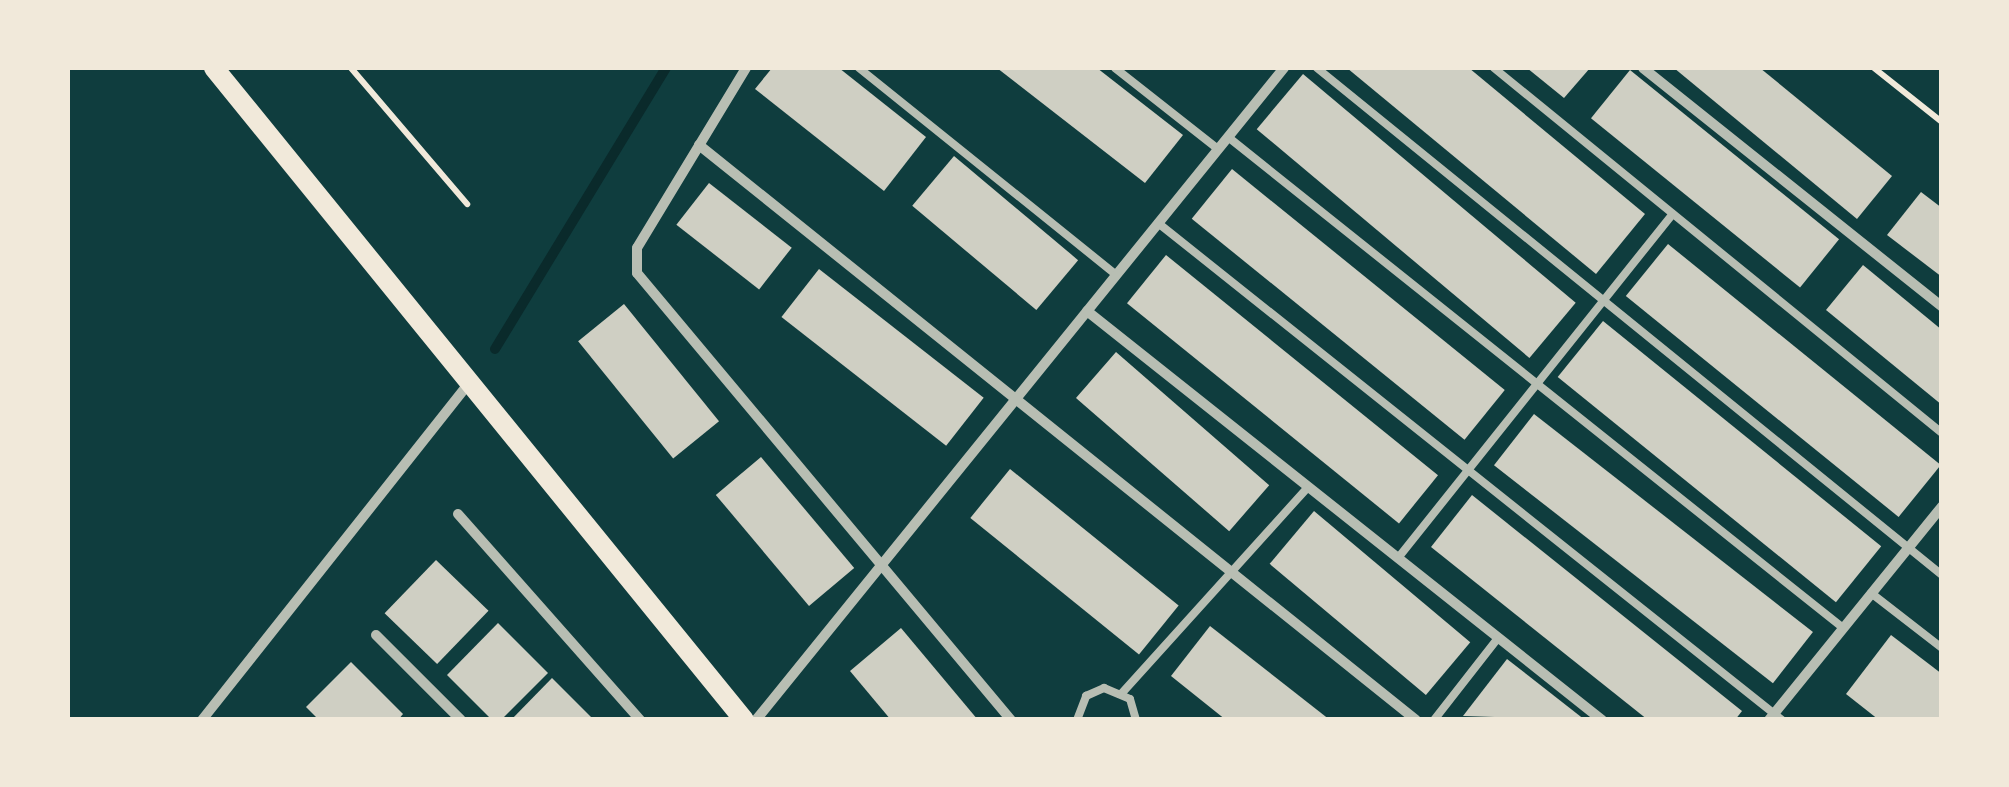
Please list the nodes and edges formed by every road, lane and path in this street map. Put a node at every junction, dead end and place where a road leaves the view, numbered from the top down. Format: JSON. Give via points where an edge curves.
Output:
{"nodes":[{"id":1,"x":214,"y":68,"type":"edge"},
{"id":2,"x":351,"y":68,"type":"edge"},
{"id":3,"x":746,"y":68,"type":"edge"},
{"id":4,"x":859,"y":68,"type":"edge"},
{"id":5,"x":1115,"y":68,"type":"edge"},
{"id":6,"x":1284,"y":68,"type":"edge"},
{"id":7,"x":1317,"y":68,"type":"edge"},
{"id":8,"x":1494,"y":68,"type":"edge"},
{"id":9,"x":1643,"y":68,"type":"edge"},
{"id":10,"x":1874,"y":68,"type":"edge"},
{"id":11,"x":1942,"y":122,"type":"edge"},
{"id":12,"x":1228,"y":137,"type":"junction"},
{"id":13,"x":699,"y":145,"type":"junction"},
{"id":14,"x":1218,"y":150,"type":"junction"},
{"id":15,"x":467,"y":204,"type":"dead end"},
{"id":16,"x":1673,"y":214,"type":"junction"},
{"id":17,"x":1158,"y":223,"type":"junction"},
{"id":18,"x":1116,"y":275,"type":"junction"},
{"id":19,"x":1604,"y":301,"type":"junction"},
{"id":20,"x":1942,"y":307,"type":"edge"},
{"id":21,"x":1086,"y":311,"type":"junction"},
{"id":22,"x":470,"y":382,"type":"junction"},
{"id":23,"x":1538,"y":384,"type":"junction"},
{"id":24,"x":1016,"y":399,"type":"junction"},
{"id":25,"x":1942,"y":432,"type":"edge"},
{"id":26,"x":1469,"y":470,"type":"junction"},
{"id":27,"x":1308,"y":487,"type":"junction"},
{"id":28,"x":1942,"y":506,"type":"edge"},
{"id":29,"x":458,"y":514,"type":"dead end"},
{"id":30,"x":1908,"y":548,"type":"junction"},
{"id":31,"x":1398,"y":558,"type":"junction"},
{"id":32,"x":881,"y":565,"type":"junction"},
{"id":33,"x":1235,"y":574,"type":"junction"},
{"id":34,"x":1942,"y":576,"type":"edge"},
{"id":35,"x":1871,"y":593,"type":"junction"},
{"id":36,"x":1843,"y":628,"type":"junction"},
{"id":37,"x":376,"y":635,"type":"dead end"},
{"id":38,"x":1498,"y":638,"type":"junction"},
{"id":39,"x":1942,"y":648,"type":"edge"},
{"id":40,"x":1122,"y":693,"type":"junction"},
{"id":41,"x":1775,"y":718,"type":"edge"},
{"id":42,"x":202,"y":720,"type":"edge"},
{"id":43,"x":461,"y":720,"type":"edge"},
{"id":44,"x":640,"y":720,"type":"edge"},
{"id":45,"x":744,"y":720,"type":"edge"},
{"id":46,"x":756,"y":720,"type":"edge"},
{"id":47,"x":1010,"y":720,"type":"edge"},
{"id":48,"x":1077,"y":720,"type":"edge"},
{"id":49,"x":1136,"y":720,"type":"edge"},
{"id":50,"x":1416,"y":720,"type":"edge"},
{"id":51,"x":1434,"y":720,"type":"edge"},
{"id":52,"x":1602,"y":720,"type":"edge"}],
"edges":[{"from":1,"to":22,"type":"main road"},
{"from":2,"to":15,"type":"path"},
{"from":3,"to":13,"type":"street"},
{"from":4,"to":18,"type":"lane"},
{"from":5,"to":14,"type":"lane"},
{"from":6,"to":12,"type":"street"},
{"from":7,"to":19,"type":"lane"},
{"from":8,"to":16,"type":"lane"},
{"from":9,"to":20,"type":"street"},
{"from":10,"to":11,"type":"path"},
{"from":12,"to":14,"type":"street"},
{"from":12,"to":23,"type":"lane"},
{"from":13,"to":24,"type":"street"},
{"from":13,"to":32,"type":"street","via":[[638,248],[636,273]]},
{"from":14,"to":17,"type":"street"},
{"from":16,"to":19,"type":"lane"},
{"from":16,"to":25,"type":"lane"},
{"from":17,"to":18,"type":"street"},
{"from":17,"to":26,"type":"lane"},
{"from":18,"to":21,"type":"street"},
{"from":19,"to":23,"type":"lane"},
{"from":19,"to":30,"type":"lane"},
{"from":21,"to":24,"type":"street"},
{"from":21,"to":27,"type":"street"},
{"from":22,"to":42,"type":"street"},
{"from":22,"to":45,"type":"main road"},
{"from":23,"to":26,"type":"lane"},
{"from":23,"to":36,"type":"lane"},
{"from":24,"to":32,"type":"street"},
{"from":24,"to":33,"type":"street"},
{"from":26,"to":31,"type":"lane"},
{"from":26,"to":41,"type":"lane"},
{"from":27,"to":31,"type":"street"},
{"from":27,"to":33,"type":"lane"},
{"from":28,"to":30,"type":"street"},
{"from":29,"to":44,"type":"street"},
{"from":30,"to":34,"type":"lane"},
{"from":30,"to":35,"type":"street"},
{"from":31,"to":38,"type":"street"},
{"from":32,"to":46,"type":"street"},
{"from":32,"to":47,"type":"street"},
{"from":33,"to":40,"type":"lane"},
{"from":33,"to":50,"type":"street"},
{"from":35,"to":36,"type":"street"},
{"from":35,"to":39,"type":"lane"},
{"from":36,"to":41,"type":"street"},
{"from":37,"to":43,"type":"street"},
{"from":38,"to":51,"type":"lane"},
{"from":38,"to":52,"type":"street"},
{"from":40,"to":48,"type":"lane","via":[[1094,691],[1080,704]]},
{"from":40,"to":49,"type":"lane"}]}
